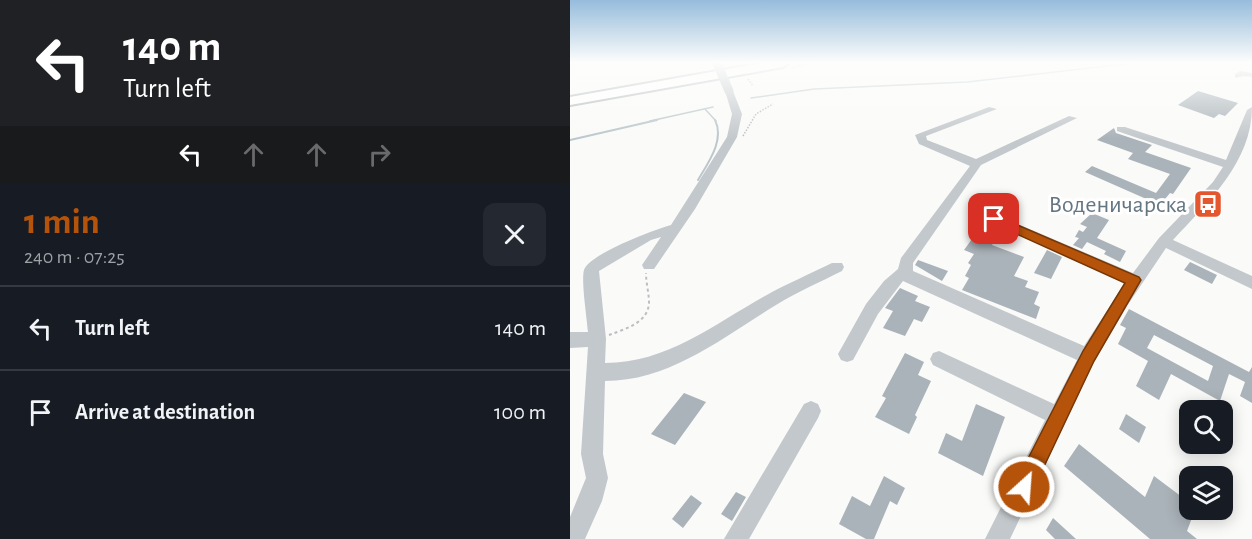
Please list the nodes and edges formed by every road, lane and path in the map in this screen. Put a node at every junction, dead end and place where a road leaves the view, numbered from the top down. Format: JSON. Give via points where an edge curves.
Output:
{"nodes":[{"id":1,"x":610,"y":88,"type":"edge"},
{"id":2,"x":642,"y":88,"type":"edge"},
{"id":3,"x":728,"y":88,"type":"edge"},
{"id":4,"x":570,"y":95,"type":"edge"},
{"id":5,"x":570,"y":101,"type":"edge"},
{"id":6,"x":992,"y":108,"type":"dead end"},
{"id":7,"x":1252,"y":110,"type":"edge"},
{"id":8,"x":1072,"y":118,"type":"dead end"},
{"id":9,"x":1121,"y":129,"type":"dead end"},
{"id":10,"x":975,"y":164,"type":"junction"},
{"id":11,"x":1230,"y":165,"type":"junction"},
{"id":12,"x":994,"y":219,"type":"dead end"},
{"id":13,"x":672,"y":229,"type":"junction"},
{"id":14,"x":1164,"y":240,"type":"junction"},
{"id":15,"x":649,"y":265,"type":"joint"},
{"id":16,"x":837,"y":267,"type":"dead end"},
{"id":17,"x":905,"y":272,"type":"junction"},
{"id":18,"x":1134,"y":280,"type":"junction"},
{"id":19,"x":1252,"y":283,"type":"edge"},
{"id":20,"x":597,"y":339,"type":"junction"},
{"id":21,"x":570,"y":340,"type":"edge"},
{"id":22,"x":847,"y":354,"type":"dead end"},
{"id":23,"x":1088,"y":356,"type":"junction"},
{"id":24,"x":939,"y":359,"type":"dead end"},
{"id":25,"x":596,"y":372,"type":"junction"},
{"id":26,"x":811,"y":411,"type":"dead end"},
{"id":27,"x":1058,"y":416,"type":"junction"},
{"id":28,"x":572,"y":539,"type":"edge"},
{"id":29,"x":736,"y":539,"type":"edge"},
{"id":30,"x":997,"y":539,"type":"edge"}],
"edges":[{"from":1,"to":4,"type":"highway"},
{"from":2,"to":5,"type":"highway"},
{"from":3,"to":13,"type":"street","bridge":true,"via":[[737,114],[732,137],[689,209]]},
{"from":6,"to":10,"type":"street","via":[[919,137]]},
{"from":7,"to":11,"type":"street"},
{"from":8,"to":10,"type":"street"},
{"from":9,"to":11,"type":"street"},
{"from":10,"to":17,"type":"street","via":[[906,261]]},
{"from":11,"to":14,"type":"street","via":[[1213,191]]},
{"from":12,"to":18,"type":"street"},
{"from":13,"to":15,"type":"street"},
{"from":13,"to":20,"type":"street","via":[[646,237],[594,266],[591,271]]},
{"from":14,"to":18,"type":"street"},
{"from":14,"to":19,"type":"street"},
{"from":15,"to":20,"type":"path","via":[[649,307],[645,315],[631,326]]},
{"from":16,"to":25,"type":"street","via":[[658,363],[630,372]]},
{"from":17,"to":22,"type":"street","via":[[889,286]]},
{"from":17,"to":23,"type":"street","via":[[999,319]]},
{"from":18,"to":23,"type":"street"},
{"from":20,"to":21,"type":"street"},
{"from":20,"to":25,"type":"street"},
{"from":23,"to":27,"type":"street"},
{"from":24,"to":27,"type":"street"},
{"from":25,"to":28,"type":"street","via":[[592,454],[597,478]]},
{"from":26,"to":29,"type":"street"},
{"from":27,"to":30,"type":"street"}]}
